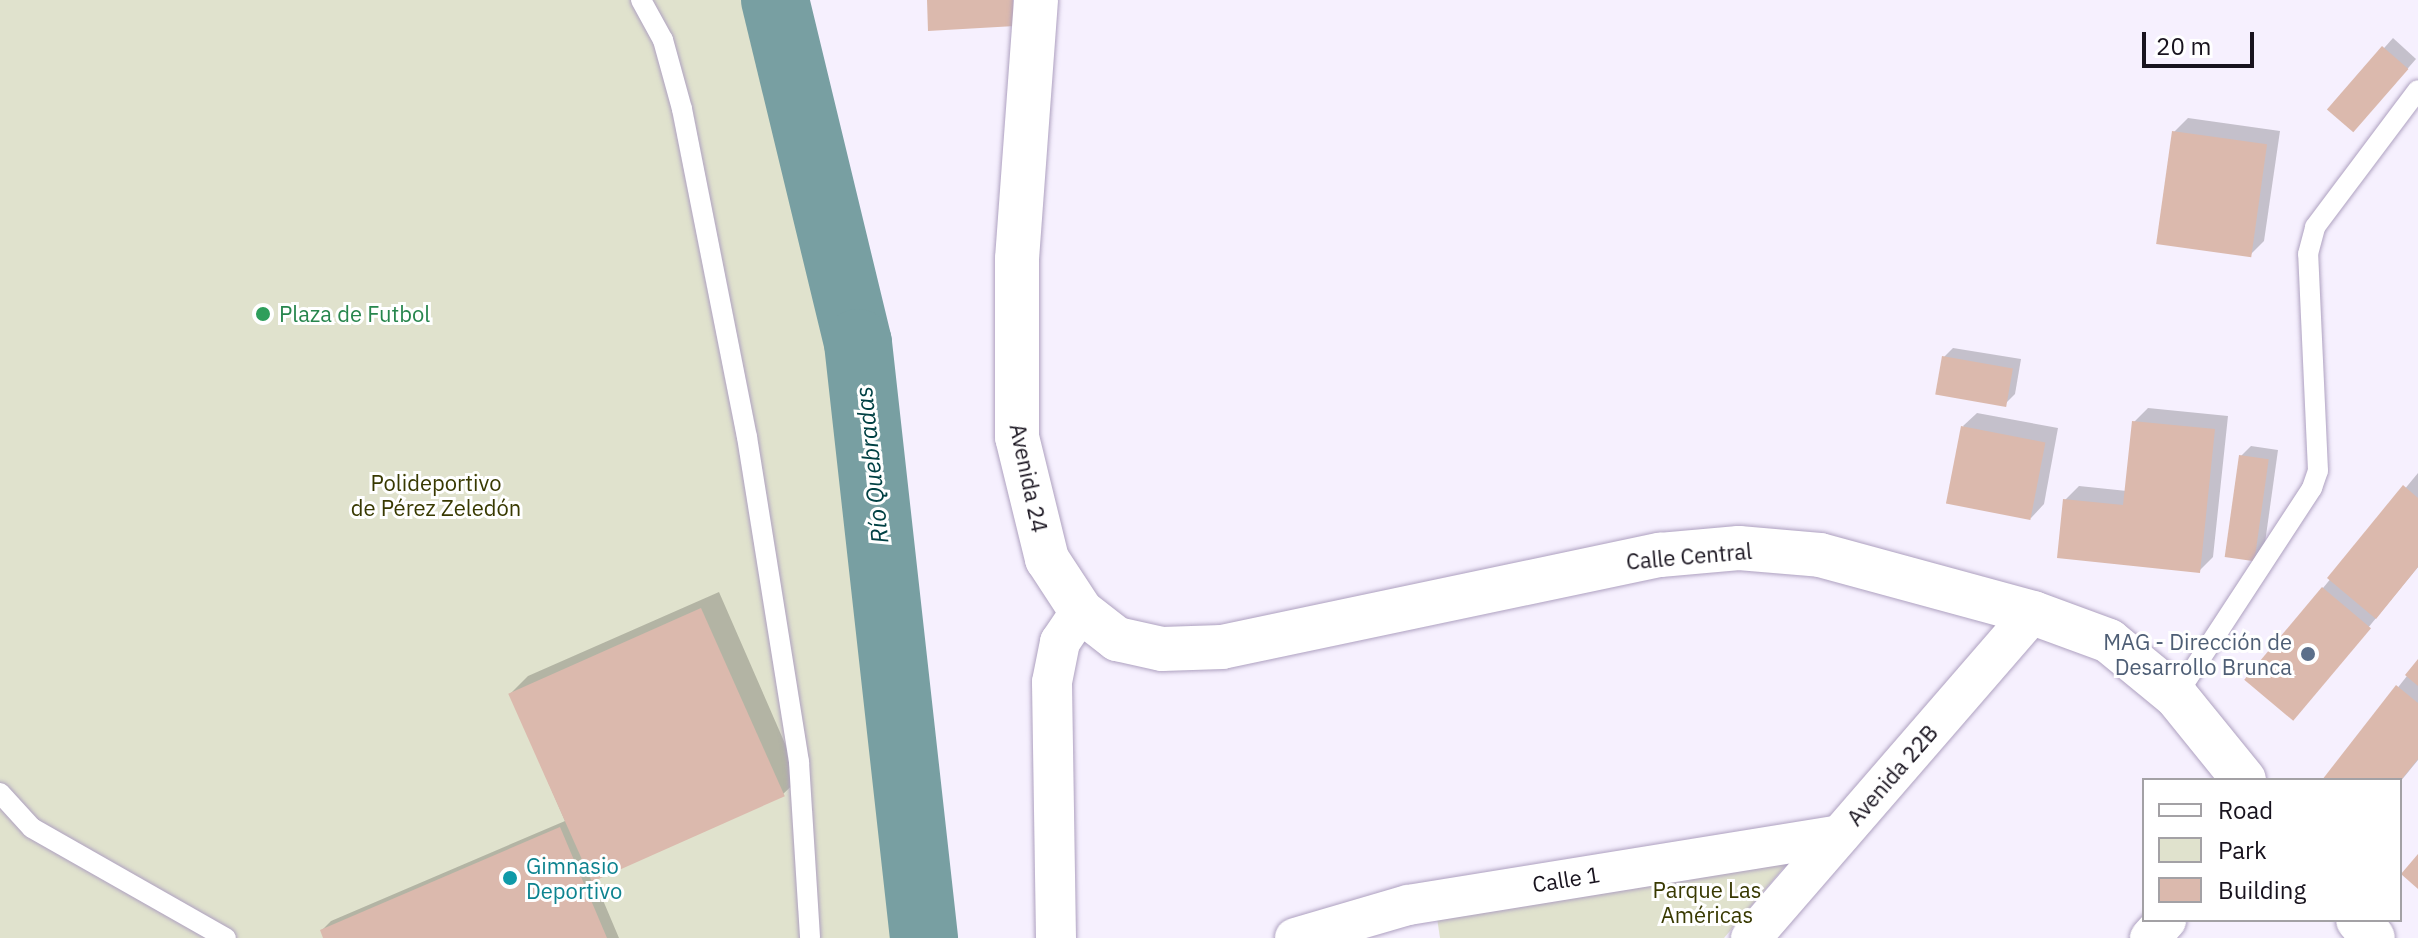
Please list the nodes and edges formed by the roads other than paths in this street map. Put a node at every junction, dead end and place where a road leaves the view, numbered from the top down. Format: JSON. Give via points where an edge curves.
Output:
{"nodes":[{"id":1,"x":641,"y":0,"type":"edge"},
{"id":2,"x":1036,"y":0,"type":"edge"},
{"id":3,"x":2418,"y":90,"type":"edge"},
{"id":4,"x":1081,"y":611,"type":"junction"},
{"id":5,"x":2033,"y":613,"type":"junction"},
{"id":6,"x":2176,"y":696,"type":"junction"},
{"id":7,"x":2242,"y":778,"type":"edge"},
{"id":8,"x":0,"y":793,"type":"edge"},
{"id":9,"x":1839,"y":835,"type":"junction"},
{"id":10,"x":1410,"y":921,"type":"edge"},
{"id":11,"x":2164,"y":922,"type":"edge"},
{"id":12,"x":2360,"y":922,"type":"edge"},
{"id":13,"x":226,"y":938,"type":"edge"},
{"id":14,"x":810,"y":938,"type":"edge"},
{"id":15,"x":1056,"y":938,"type":"edge"},
{"id":16,"x":1295,"y":938,"type":"edge"},
{"id":17,"x":1751,"y":938,"type":"edge"},
{"id":18,"x":2150,"y":938,"type":"edge"},
{"id":19,"x":2373,"y":938,"type":"edge"}],
"edges":[{"from":1,"to":14,"type":"lane","via":[[663,40],[682,109],[747,437],[799,762]]},
{"from":2,"to":4,"type":"main road","name":"Avenida 24","via":[[1017,259],[1017,437],[1047,559]]},
{"from":3,"to":6,"type":"lane","via":[[2315,227],[2308,254],[2318,471],[2312,488]]},
{"from":4,"to":5,"type":"main road","name":"Calle Central","via":[[1117,639],[1138,645],[1222,647],[1559,572],[1739,548],[1851,562]]},
{"from":4,"to":15,"type":"street","via":[[1060,642],[1052,682]]},
{"from":5,"to":6,"type":"main road","name":"Calle Central","via":[[2109,641]]},
{"from":5,"to":9,"type":"street","name":"Avenida 22B"},
{"from":6,"to":7,"type":"main road","name":"Calle Central"},
{"from":8,"to":13,"type":"lane","via":[[32,828]]},
{"from":9,"to":10,"type":"street","name":"Calle 1"},
{"from":9,"to":17,"type":"street","name":"Avenida 22B"},
{"from":10,"to":16,"type":"street","name":"Calle 1"},
{"from":11,"to":18,"type":"street"},
{"from":12,"to":19,"type":"main road"}]}
